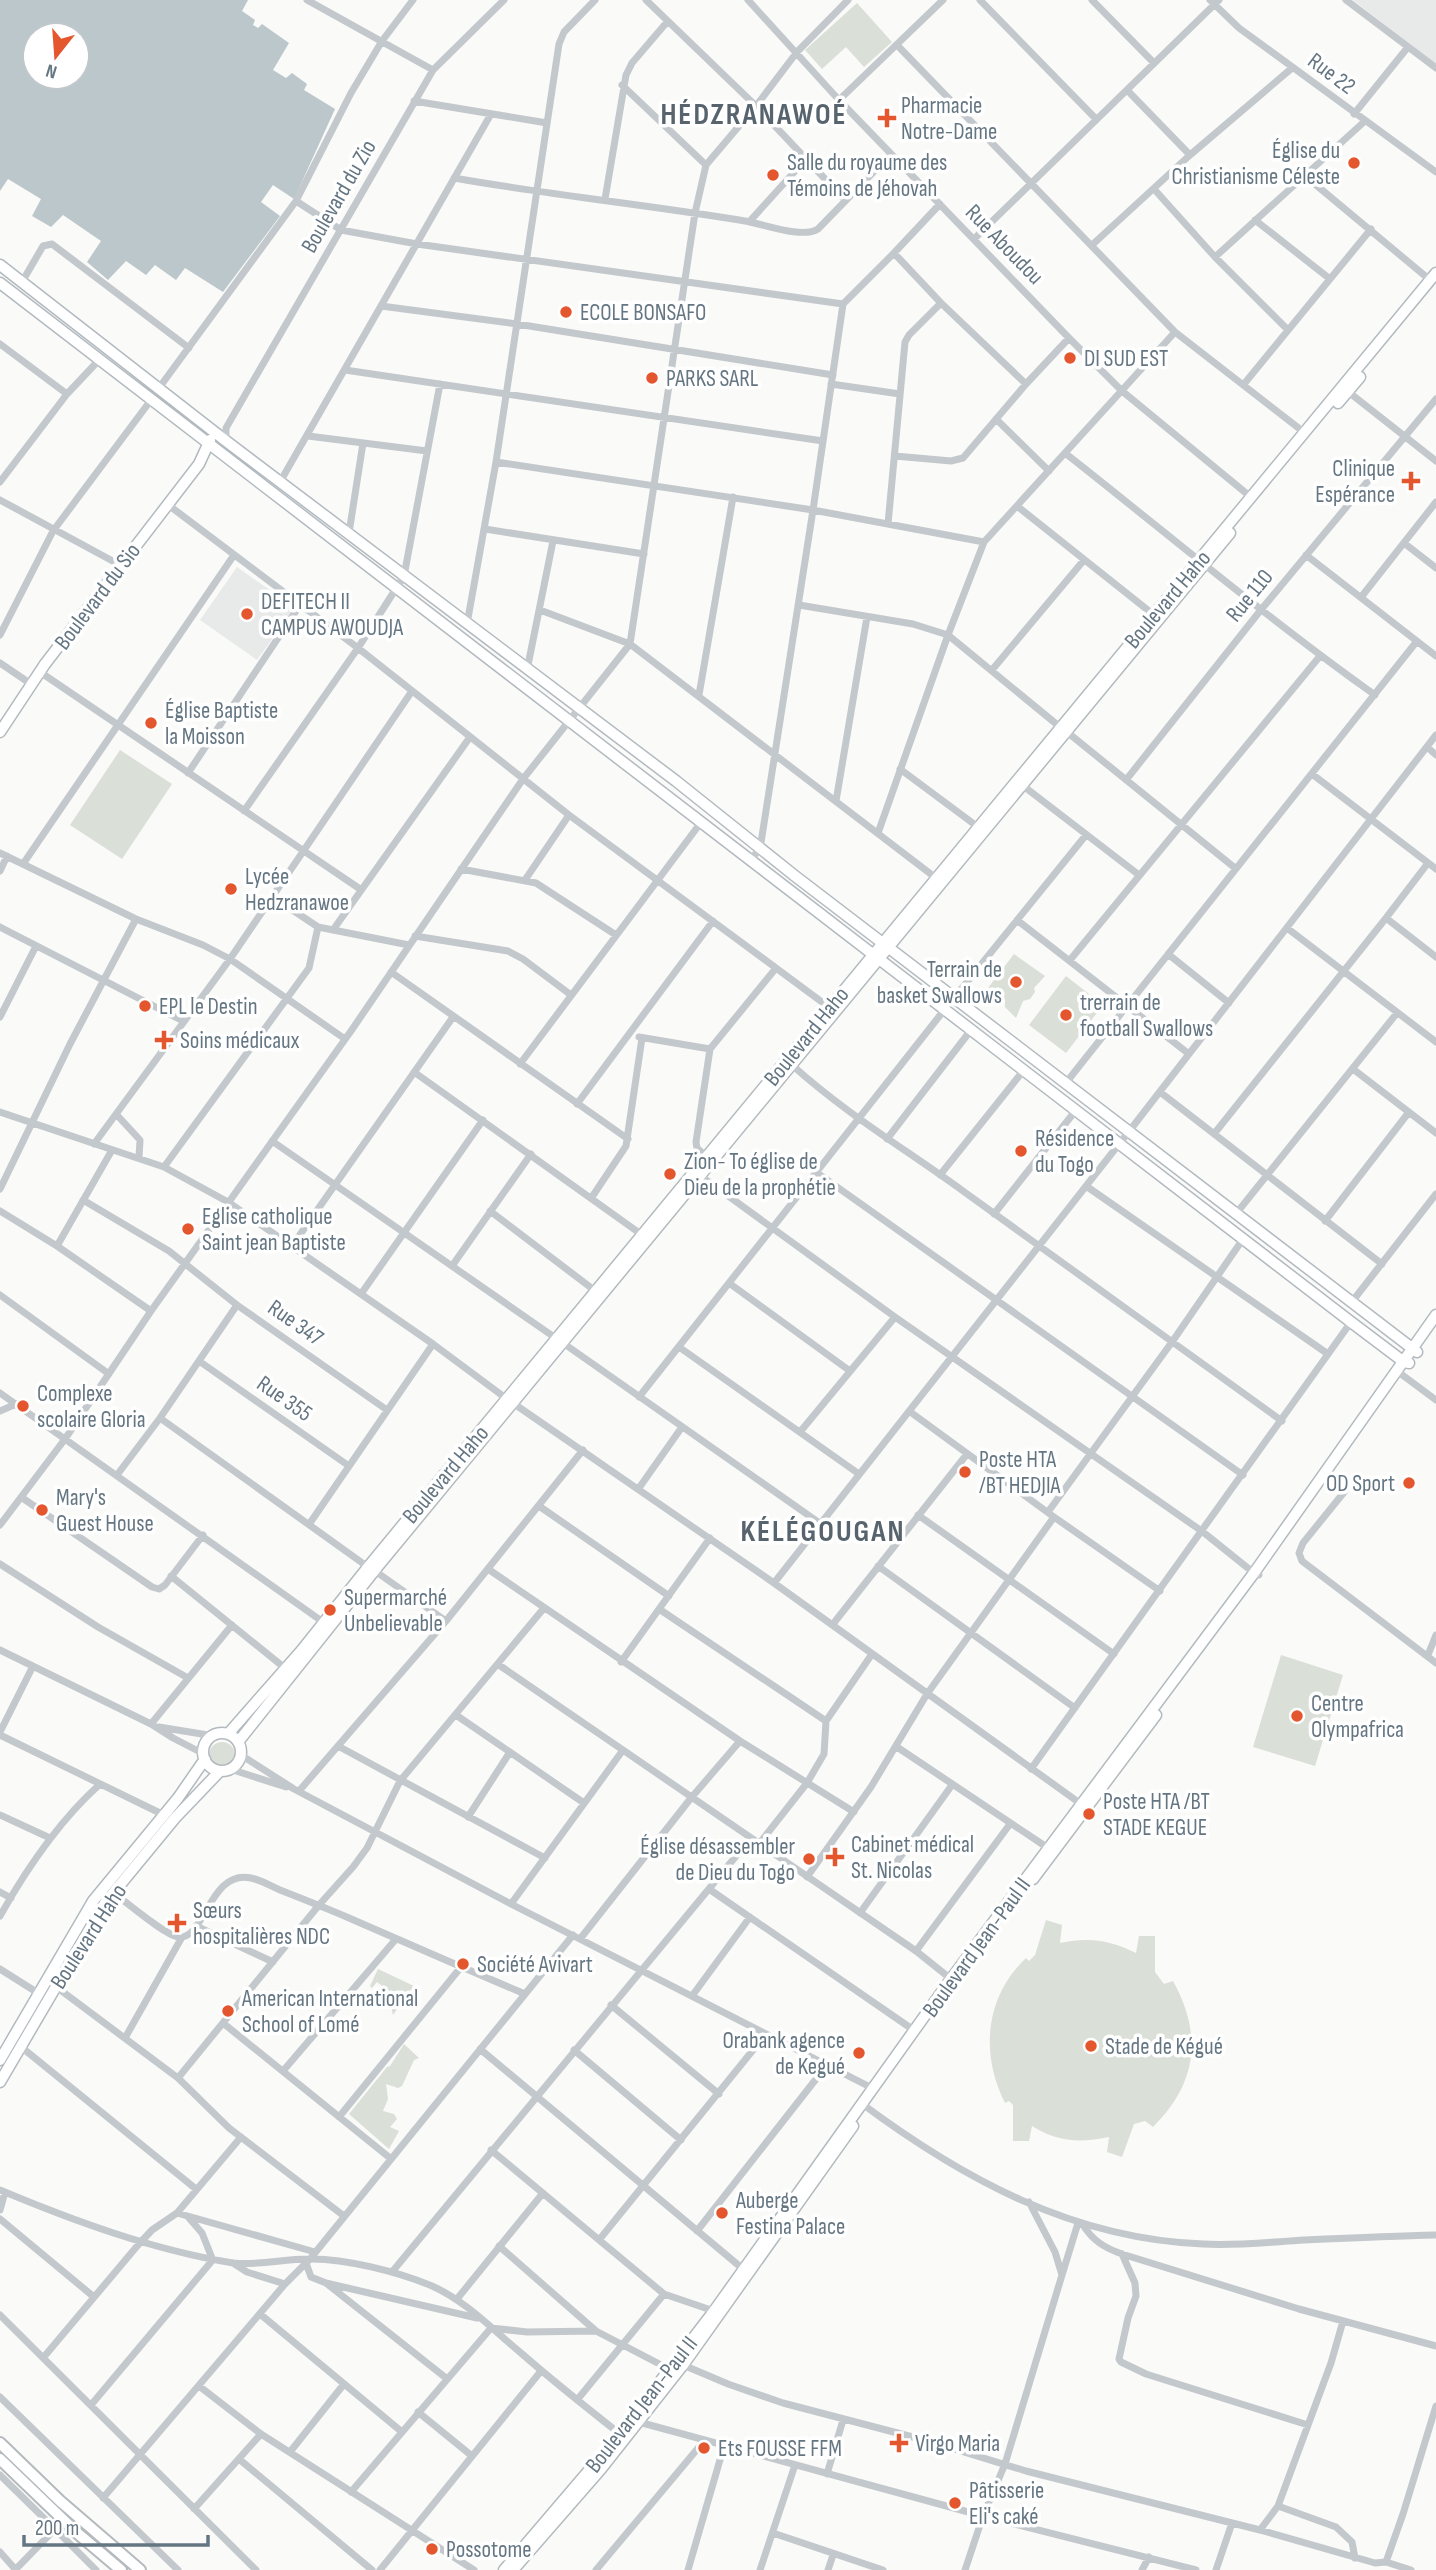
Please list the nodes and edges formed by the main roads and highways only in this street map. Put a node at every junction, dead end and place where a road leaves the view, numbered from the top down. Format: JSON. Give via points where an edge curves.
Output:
{"nodes":[{"id":1,"x":0,"y":265,"type":"edge"},
{"id":2,"x":1434,"y":278,"type":"edge"},
{"id":3,"x":0,"y":283,"type":"edge"},
{"id":4,"x":1345,"y":389,"type":"junction"},
{"id":5,"x":215,"y":433,"type":"junction"},
{"id":6,"x":226,"y":441,"type":"junction"},
{"id":7,"x":208,"y":444,"type":"junction"},
{"id":8,"x":217,"y":452,"type":"junction"},
{"id":9,"x":199,"y":464,"type":"junction"},
{"id":10,"x":1203,"y":562,"type":"junction"},
{"id":11,"x":1064,"y":729,"type":"junction"},
{"id":12,"x":0,"y":732,"type":"edge"},
{"id":13,"x":886,"y":945,"type":"junction"},
{"id":14,"x":876,"y":957,"type":"junction"},
{"id":15,"x":698,"y":1173,"type":"junction"},
{"id":16,"x":1436,"y":1315,"type":"edge"},
{"id":17,"x":1436,"y":1324,"type":"edge"},
{"id":18,"x":1414,"y":1351,"type":"junction"},
{"id":19,"x":1407,"y":1363,"type":"junction"},
{"id":20,"x":1400,"y":1373,"type":"junction"},
{"id":21,"x":371,"y":1569,"type":"junction"},
{"id":22,"x":1257,"y":1574,"type":"junction"},
{"id":23,"x":228,"y":1734,"type":"junction"},
{"id":24,"x":238,"y":1742,"type":"junction"},
{"id":25,"x":204,"y":1756,"type":"junction"},
{"id":26,"x":225,"y":1770,"type":"junction"},
{"id":27,"x":0,"y":2060,"type":"edge"},
{"id":28,"x":0,"y":2082,"type":"edge"},
{"id":29,"x":864,"y":2105,"type":"junction"},
{"id":30,"x":635,"y":2421,"type":"junction"},
{"id":31,"x":0,"y":2443,"type":"edge"},
{"id":32,"x":0,"y":2459,"type":"edge"},
{"id":33,"x":123,"y":2554,"type":"junction"},
{"id":34,"x":119,"y":2570,"type":"edge"},
{"id":35,"x":140,"y":2570,"type":"edge"},
{"id":36,"x":146,"y":2570,"type":"edge"},
{"id":37,"x":505,"y":2570,"type":"edge"},
{"id":38,"x":513,"y":2570,"type":"edge"}],
"edges":[{"from":1,"to":5,"type":"main road"},
{"from":2,"to":4,"type":"main road","name":"Boulevard Haho"},
{"from":3,"to":7,"type":"main road"},
{"from":4,"to":10,"type":"main road","name":"Boulevard Haho"},
{"from":4,"to":10,"type":"main road","name":"Boulevard Haho"},
{"from":5,"to":6,"type":"main road"},
{"from":5,"to":7,"type":"main road","name":"Boulevard du Sio"},
{"from":6,"to":8,"type":"main road","name":"Boulevard du Sio"},
{"from":6,"to":13,"type":"main road","via":[[676,780]]},
{"from":7,"to":8,"type":"main road"},
{"from":7,"to":9,"type":"main road","name":"Boulevard du Sio"},
{"from":8,"to":9,"type":"main road","name":"Boulevard du Sio"},
{"from":8,"to":14,"type":"main road"},
{"from":9,"to":12,"type":"main road","name":"Boulevard du Sio","via":[[31,684]]},
{"from":10,"to":11,"type":"main road","name":"Boulevard Haho"},
{"from":10,"to":11,"type":"main road","name":"Boulevard Haho","via":[[1154,615]]},
{"from":11,"to":13,"type":"main road","name":"Boulevard Haho","via":[[1023,785]]},
{"from":11,"to":13,"type":"main road","name":"Boulevard Haho","via":[[978,827]]},
{"from":13,"to":14,"type":"main road","name":"Boulevard Haho"},
{"from":13,"to":18,"type":"main road"},
{"from":14,"to":15,"type":"main road","name":"Boulevard Haho","via":[[793,1065]]},
{"from":14,"to":15,"type":"main road","name":"Boulevard Haho"},
{"from":14,"to":19,"type":"main road"},
{"from":15,"to":21,"type":"main road","name":"Boulevard Haho"},
{"from":16,"to":18,"type":"main road","name":"Boulevard Jean-Paul II"},
{"from":17,"to":18,"type":"main road","name":"Boulevard Jean-Paul II"},
{"from":18,"to":19,"type":"main road","name":"Boulevard Jean-Paul II"},
{"from":19,"to":20,"type":"main road","name":"Boulevard Jean-Paul II"},
{"from":20,"to":22,"type":"main road","name":"Boulevard Jean-Paul II"},
{"from":20,"to":22,"type":"main road","name":"Boulevard Jean-Paul II"},
{"from":21,"to":23,"type":"main road","name":"Boulevard Haho"},
{"from":21,"to":24,"type":"main road","name":"Boulevard Haho"},
{"from":22,"to":29,"type":"main road","name":"Boulevard Jean-Paul II"},
{"from":22,"to":29,"type":"main road","name":"Boulevard Jean-Paul II","via":[[951,1979]]},
{"from":23,"to":24,"type":"main road"},
{"from":23,"to":25,"type":"main road","via":[[214,1735],[206,1743]]},
{"from":24,"to":26,"type":"main road","via":[[241,1755],[237,1765]]},
{"from":25,"to":26,"type":"main road","via":[[211,1767]]},
{"from":25,"to":27,"type":"main road","name":"Boulevard Haho","via":[[189,1783],[93,1901]]},
{"from":26,"to":28,"type":"main road","name":"Boulevard Haho","via":[[175,1818],[113,1892]]},
{"from":29,"to":30,"type":"main road","name":"Boulevard Jean-Paul II"},
{"from":29,"to":30,"type":"main road","name":"Boulevard Jean-Paul II","via":[[684,2365]]},
{"from":30,"to":37,"type":"main road","name":"Boulevard Jean-Paul II"},
{"from":30,"to":38,"type":"main road","name":"Boulevard Jean-Paul II","via":[[570,2506]]},
{"from":31,"to":33,"type":"main road"},
{"from":32,"to":34,"type":"main road"},
{"from":33,"to":35,"type":"main road"},
{"from":33,"to":36,"type":"main road"}]}
